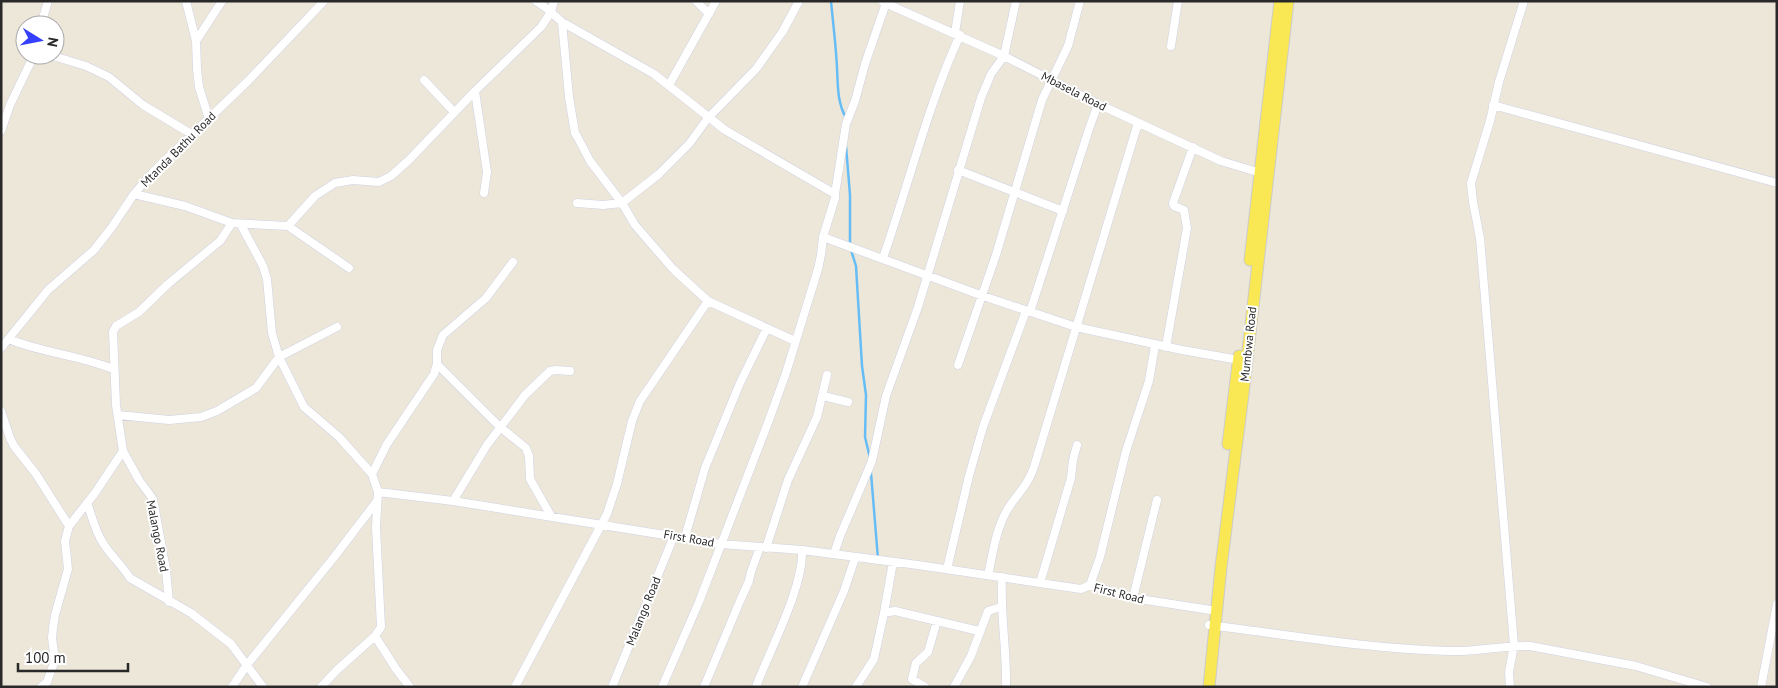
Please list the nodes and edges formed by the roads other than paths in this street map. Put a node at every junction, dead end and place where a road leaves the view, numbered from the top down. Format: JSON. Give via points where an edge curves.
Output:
{"nodes":[{"id":1,"x":48,"y":1,"type":"edge"},
{"id":2,"x":186,"y":1,"type":"edge"},
{"id":3,"x":222,"y":1,"type":"edge"},
{"id":4,"x":324,"y":1,"type":"edge"},
{"id":5,"x":536,"y":1,"type":"edge"},
{"id":6,"x":554,"y":1,"type":"edge"},
{"id":7,"x":696,"y":1,"type":"edge"},
{"id":8,"x":716,"y":1,"type":"edge"},
{"id":9,"x":798,"y":1,"type":"edge"},
{"id":10,"x":960,"y":1,"type":"edge"},
{"id":11,"x":1016,"y":1,"type":"edge"},
{"id":12,"x":1080,"y":1,"type":"edge"},
{"id":13,"x":1178,"y":1,"type":"edge"},
{"id":14,"x":1280,"y":1,"type":"edge"},
{"id":15,"x":1288,"y":1,"type":"edge"},
{"id":16,"x":1524,"y":1,"type":"edge"},
{"id":17,"x":883,"y":2,"type":"edge"},
{"id":18,"x":904,"y":5,"type":"edge"},
{"id":19,"x":551,"y":12,"type":"junction"},
{"id":20,"x":709,"y":14,"type":"junction"},
{"id":21,"x":44,"y":15,"type":"edge"},
{"id":22,"x":562,"y":22,"type":"junction"},
{"id":23,"x":957,"y":34,"type":"junction"},
{"id":24,"x":196,"y":41,"type":"junction"},
{"id":25,"x":1171,"y":46,"type":"dead end"},
{"id":26,"x":1004,"y":56,"type":"junction"},
{"id":27,"x":65,"y":60,"type":"edge"},
{"id":28,"x":29,"y":65,"type":"edge"},
{"id":29,"x":424,"y":80,"type":"dead end"},
{"id":30,"x":1050,"y":80,"type":"junction"},
{"id":31,"x":669,"y":85,"type":"junction"},
{"id":32,"x":475,"y":91,"type":"junction"},
{"id":33,"x":1098,"y":104,"type":"junction"},
{"id":34,"x":1493,"y":105,"type":"junction"},
{"id":35,"x":454,"y":112,"type":"junction"},
{"id":36,"x":708,"y":118,"type":"junction"},
{"id":37,"x":208,"y":119,"type":"junction"},
{"id":38,"x":1138,"y":122,"type":"junction"},
{"id":39,"x":1,"y":131,"type":"edge"},
{"id":40,"x":193,"y":135,"type":"junction"},
{"id":41,"x":1193,"y":147,"type":"junction"},
{"id":42,"x":958,"y":170,"type":"junction"},
{"id":43,"x":1265,"y":174,"type":"junction"},
{"id":44,"x":1777,"y":182,"type":"edge"},
{"id":45,"x":1016,"y":192,"type":"junction"},
{"id":46,"x":484,"y":193,"type":"dead end"},
{"id":47,"x":134,"y":194,"type":"junction"},
{"id":48,"x":835,"y":194,"type":"junction"},
{"id":49,"x":622,"y":203,"type":"junction"},
{"id":50,"x":577,"y":204,"type":"dead end"},
{"id":51,"x":1063,"y":211,"type":"junction"},
{"id":52,"x":232,"y":223,"type":"junction"},
{"id":53,"x":241,"y":225,"type":"junction"},
{"id":54,"x":288,"y":226,"type":"junction"},
{"id":55,"x":823,"y":237,"type":"junction"},
{"id":56,"x":883,"y":258,"type":"junction"},
{"id":57,"x":513,"y":262,"type":"dead end"},
{"id":58,"x":349,"y":268,"type":"dead end"},
{"id":59,"x":927,"y":275,"type":"junction"},
{"id":60,"x":983,"y":296,"type":"junction"},
{"id":61,"x":708,"y":301,"type":"junction"},
{"id":62,"x":1028,"y":311,"type":"junction"},
{"id":63,"x":337,"y":327,"type":"dead end"},
{"id":64,"x":1076,"y":327,"type":"junction"},
{"id":65,"x":767,"y":328,"type":"junction"},
{"id":66,"x":9,"y":339,"type":"junction"},
{"id":67,"x":795,"y":340,"type":"junction"},
{"id":68,"x":1155,"y":345,"type":"junction"},
{"id":69,"x":1166,"y":347,"type":"junction"},
{"id":70,"x":1,"y":348,"type":"edge"},
{"id":71,"x":279,"y":357,"type":"junction"},
{"id":72,"x":1239,"y":360,"type":"junction"},
{"id":73,"x":437,"y":364,"type":"junction"},
{"id":74,"x":958,"y":365,"type":"dead end"},
{"id":75,"x":113,"y":369,"type":"junction"},
{"id":76,"x":570,"y":371,"type":"dead end"},
{"id":77,"x":827,"y":375,"type":"dead end"},
{"id":78,"x":823,"y":396,"type":"junction"},
{"id":79,"x":848,"y":402,"type":"dead end"},
{"id":80,"x":1,"y":411,"type":"edge"},
{"id":81,"x":118,"y":415,"type":"junction"},
{"id":82,"x":500,"y":426,"type":"junction"},
{"id":83,"x":1077,"y":445,"type":"dead end"},
{"id":84,"x":123,"y":451,"type":"junction"},
{"id":85,"x":372,"y":474,"type":"junction"},
{"id":86,"x":378,"y":492,"type":"junction"},
{"id":87,"x":1157,"y":500,"type":"dead end"},
{"id":88,"x":453,"y":501,"type":"junction"},
{"id":89,"x":377,"y":502,"type":"junction"},
{"id":90,"x":87,"y":503,"type":"junction"},
{"id":91,"x":551,"y":516,"type":"junction"},
{"id":92,"x":602,"y":524,"type":"junction"},
{"id":93,"x":69,"y":526,"type":"junction"},
{"id":94,"x":674,"y":536,"type":"junction"},
{"id":95,"x":685,"y":537,"type":"junction"},
{"id":96,"x":721,"y":544,"type":"junction"},
{"id":97,"x":763,"y":548,"type":"junction"},
{"id":98,"x":802,"y":550,"type":"junction"},
{"id":99,"x":834,"y":554,"type":"junction"},
{"id":100,"x":856,"y":558,"type":"junction"},
{"id":101,"x":893,"y":562,"type":"junction"},
{"id":102,"x":947,"y":569,"type":"junction"},
{"id":103,"x":988,"y":575,"type":"junction"},
{"id":104,"x":1002,"y":577,"type":"junction"},
{"id":105,"x":1040,"y":582,"type":"junction"},
{"id":106,"x":1090,"y":585,"type":"junction"},
{"id":107,"x":1134,"y":598,"type":"junction"},
{"id":108,"x":169,"y":602,"type":"junction"},
{"id":109,"x":1777,"y":604,"type":"edge"},
{"id":110,"x":1001,"y":607,"type":"junction"},
{"id":111,"x":1214,"y":610,"type":"junction"},
{"id":112,"x":884,"y":613,"type":"junction"},
{"id":113,"x":937,"y":621,"type":"junction"},
{"id":114,"x":1212,"y":626,"type":"junction"},
{"id":115,"x":979,"y":631,"type":"junction"},
{"id":116,"x":375,"y":636,"type":"junction"},
{"id":117,"x":1514,"y":646,"type":"junction"},
{"id":118,"x":246,"y":666,"type":"junction"},
{"id":119,"x":47,"y":685,"type":"edge"},
{"id":120,"x":232,"y":687,"type":"edge"},
{"id":121,"x":263,"y":687,"type":"edge"},
{"id":122,"x":322,"y":687,"type":"edge"},
{"id":123,"x":410,"y":687,"type":"edge"},
{"id":124,"x":515,"y":687,"type":"edge"},
{"id":125,"x":612,"y":687,"type":"edge"},
{"id":126,"x":662,"y":687,"type":"edge"},
{"id":127,"x":704,"y":687,"type":"edge"},
{"id":128,"x":756,"y":687,"type":"edge"},
{"id":129,"x":802,"y":687,"type":"edge"},
{"id":130,"x":856,"y":687,"type":"edge"},
{"id":131,"x":925,"y":687,"type":"edge"},
{"id":132,"x":954,"y":687,"type":"edge"},
{"id":133,"x":1006,"y":687,"type":"edge"},
{"id":134,"x":1202,"y":687,"type":"edge"},
{"id":135,"x":1209,"y":687,"type":"edge"},
{"id":136,"x":1510,"y":687,"type":"edge"},
{"id":137,"x":1707,"y":687,"type":"edge"},
{"id":138,"x":1761,"y":687,"type":"edge"}],
"edges":[{"from":1,"to":21,"type":"street"},
{"from":2,"to":24,"type":"street"},
{"from":3,"to":24,"type":"street"},
{"from":4,"to":37,"type":"street","name":"Mtanda Bathu Road"},
{"from":5,"to":19,"type":"street"},
{"from":6,"to":19,"type":"street"},
{"from":7,"to":20,"type":"street"},
{"from":8,"to":20,"type":"street"},
{"from":9,"to":36,"type":"street","via":[[783,31],[756,69]]},
{"from":10,"to":23,"type":"street"},
{"from":11,"to":26,"type":"street"},
{"from":12,"to":30,"type":"street","via":[[1068,46]]},
{"from":13,"to":25,"type":"street"},
{"from":14,"to":43,"type":"main road","name":"Mumbwa Road"},
{"from":15,"to":43,"type":"main road","name":"Mumbwa Road"},
{"from":16,"to":34,"type":"street"},
{"from":17,"to":18,"type":"street","name":"Mbasela Road"},
{"from":17,"to":48,"type":"street","via":[[846,124]]},
{"from":18,"to":23,"type":"street","name":"Mbasela Road"},
{"from":19,"to":22,"type":"street"},
{"from":19,"to":32,"type":"street","via":[[541,27]]},
{"from":20,"to":31,"type":"street"},
{"from":22,"to":31,"type":"street"},
{"from":22,"to":49,"type":"street","via":[[575,132],[590,161]]},
{"from":23,"to":26,"type":"street","name":"Mbasela Road"},
{"from":23,"to":56,"type":"street"},
{"from":24,"to":37,"type":"street","via":[[196,69]]},
{"from":26,"to":30,"type":"street","name":"Mbasela Road"},
{"from":26,"to":42,"type":"street","via":[[986,83]]},
{"from":27,"to":40,"type":"street","via":[[109,77],[144,105]]},
{"from":28,"to":39,"type":"street"},
{"from":29,"to":35,"type":"street"},
{"from":30,"to":33,"type":"street","name":"Mbasela Road"},
{"from":30,"to":45,"type":"street"},
{"from":31,"to":36,"type":"street"},
{"from":32,"to":35,"type":"street"},
{"from":32,"to":46,"type":"street","via":[[487,172]]},
{"from":33,"to":38,"type":"street","name":"Mbasela Road"},
{"from":33,"to":51,"type":"street"},
{"from":34,"to":44,"type":"street"},
{"from":34,"to":117,"type":"street","via":[[1471,183],[1480,238]]},
{"from":35,"to":54,"type":"street","via":[[391,176],[379,182],[353,180],[335,183],[315,196]]},
{"from":36,"to":48,"type":"street","via":[[744,143]]},
{"from":36,"to":49,"type":"street","via":[[660,174]]},
{"from":37,"to":40,"type":"street","name":"Mtanda Bathu Road"},
{"from":38,"to":41,"type":"street","name":"Mbasela Road"},
{"from":38,"to":64,"type":"street"},
{"from":40,"to":47,"type":"street","name":"Mtanda Bathu Road"},
{"from":41,"to":43,"type":"street","name":"Mbasela Road","via":[[1221,161]]},
{"from":41,"to":69,"type":"street","via":[[1173,203],[1184,210],[1187,228]]},
{"from":42,"to":45,"type":"street"},
{"from":42,"to":59,"type":"street"},
{"from":43,"to":72,"type":"main road","name":"Mumbwa Road"},
{"from":43,"to":111,"type":"main road","name":"Mumbwa Road"},
{"from":45,"to":51,"type":"street"},
{"from":45,"to":60,"type":"street"},
{"from":47,"to":52,"type":"street","via":[[186,206]]},
{"from":47,"to":66,"type":"street","name":"Mtanda Bathu Road","via":[[94,250],[48,290]]},
{"from":48,"to":55,"type":"street"},
{"from":49,"to":50,"type":"street"},
{"from":49,"to":61,"type":"street","via":[[673,269]]},
{"from":51,"to":62,"type":"street"},
{"from":52,"to":53,"type":"street"},
{"from":52,"to":75,"type":"street","name":"Malango Road","via":[[220,241],[139,312],[114,328]]},
{"from":53,"to":54,"type":"street"},
{"from":53,"to":71,"type":"street","via":[[265,272],[272,333]]},
{"from":54,"to":58,"type":"street"},
{"from":55,"to":56,"type":"street"},
{"from":55,"to":67,"type":"street","via":[[821,255]]},
{"from":56,"to":59,"type":"street"},
{"from":57,"to":73,"type":"street","via":[[486,298],[443,336],[437,350]]},
{"from":59,"to":60,"type":"street"},
{"from":59,"to":99,"type":"street","via":[[886,396],[872,462]]},
{"from":60,"to":62,"type":"street"},
{"from":60,"to":74,"type":"street"},
{"from":61,"to":65,"type":"street"},
{"from":61,"to":92,"type":"street","via":[[640,401],[632,420],[617,484]]},
{"from":62,"to":64,"type":"street"},
{"from":62,"to":102,"type":"street","via":[[996,390],[974,458]]},
{"from":63,"to":71,"type":"street"},
{"from":64,"to":68,"type":"street"},
{"from":64,"to":103,"type":"street","via":[[1031,476],[1001,522]]},
{"from":65,"to":67,"type":"street"},
{"from":65,"to":95,"type":"street","via":[[705,468]]},
{"from":66,"to":70,"type":"street","name":"Mtanda Bathu Road"},
{"from":66,"to":75,"type":"street"},
{"from":67,"to":96,"type":"street","via":[[783,383]]},
{"from":68,"to":69,"type":"street"},
{"from":68,"to":106,"type":"street","via":[[1149,381],[1126,451]]},
{"from":69,"to":72,"type":"street"},
{"from":71,"to":81,"type":"street","via":[[250,392],[201,417],[169,420]]},
{"from":71,"to":85,"type":"street","via":[[304,407]]},
{"from":72,"to":111,"type":"main road","name":"Mumbwa Road"},
{"from":73,"to":82,"type":"street"},
{"from":73,"to":85,"type":"street","via":[[429,383],[387,444]]},
{"from":75,"to":81,"type":"street","name":"Malango Road"},
{"from":76,"to":82,"type":"street","via":[[556,370],[545,374]]},
{"from":77,"to":78,"type":"street"},
{"from":78,"to":79,"type":"street"},
{"from":78,"to":97,"type":"street"},
{"from":80,"to":93,"type":"street","via":[[14,446]]},
{"from":81,"to":84,"type":"street","name":"Malango Road"},
{"from":82,"to":88,"type":"street"},
{"from":82,"to":91,"type":"street","via":[[526,448],[530,479]]},
{"from":83,"to":105,"type":"street","via":[[1067,495]]},
{"from":84,"to":90,"type":"street"},
{"from":84,"to":108,"type":"street","name":"Malango Road","via":[[153,499]]},
{"from":85,"to":86,"type":"street"},
{"from":86,"to":88,"type":"street","name":"First Road"},
{"from":86,"to":89,"type":"street"},
{"from":87,"to":107,"type":"street"},
{"from":88,"to":91,"type":"street","name":"First Road"},
{"from":89,"to":116,"type":"street","via":[[381,627]]},
{"from":89,"to":118,"type":"street"},
{"from":90,"to":93,"type":"street"},
{"from":90,"to":108,"type":"street","via":[[104,546],[130,578]]},
{"from":91,"to":92,"type":"street","name":"First Road"},
{"from":92,"to":94,"type":"street","name":"First Road"},
{"from":92,"to":124,"type":"street"},
{"from":93,"to":119,"type":"street","via":[[65,541],[68,569],[52,638],[56,660]]},
{"from":94,"to":95,"type":"street","name":"First Road"},
{"from":94,"to":125,"type":"street","name":"Malango Road"},
{"from":95,"to":96,"type":"street","name":"First Road"},
{"from":96,"to":97,"type":"street","name":"First Road"},
{"from":96,"to":126,"type":"street"},
{"from":97,"to":98,"type":"street","name":"First Road"},
{"from":97,"to":127,"type":"street"},
{"from":98,"to":99,"type":"street","name":"First Road"},
{"from":98,"to":128,"type":"street","via":[[792,598]]},
{"from":99,"to":100,"type":"street","name":"First Road"},
{"from":100,"to":101,"type":"street","name":"First Road"},
{"from":100,"to":129,"type":"street"},
{"from":101,"to":102,"type":"street","name":"First Road"},
{"from":101,"to":112,"type":"street"},
{"from":102,"to":103,"type":"street","name":"First Road"},
{"from":103,"to":104,"type":"street","name":"First Road"},
{"from":104,"to":105,"type":"street","name":"First Road"},
{"from":104,"to":110,"type":"street"},
{"from":105,"to":106,"type":"street","name":"First Road","via":[[1081,589]]},
{"from":106,"to":107,"type":"street","name":"First Road"},
{"from":107,"to":111,"type":"street","name":"First Road"},
{"from":108,"to":118,"type":"street","via":[[191,613],[231,644]]},
{"from":109,"to":138,"type":"street"},
{"from":110,"to":115,"type":"street","via":[[988,611]]},
{"from":110,"to":133,"type":"street"},
{"from":111,"to":114,"type":"main road","name":"Mumbwa Road"},
{"from":112,"to":113,"type":"street","via":[[895,611]]},
{"from":112,"to":130,"type":"street","via":[[874,659]]},
{"from":113,"to":115,"type":"street"},
{"from":113,"to":131,"type":"street","via":[[928,652],[916,663],[912,678]]},
{"from":114,"to":117,"type":"street","via":[[1361,646],[1452,652]]},
{"from":114,"to":134,"type":"main road","name":"Mumbwa Road"},
{"from":114,"to":135,"type":"main road","name":"Mumbwa Road"},
{"from":115,"to":132,"type":"street","via":[[971,656]]},
{"from":116,"to":122,"type":"street"},
{"from":116,"to":123,"type":"street"},
{"from":117,"to":136,"type":"street"},
{"from":117,"to":137,"type":"street","via":[[1612,661]]},
{"from":118,"to":120,"type":"street"},
{"from":118,"to":121,"type":"street"}]}
